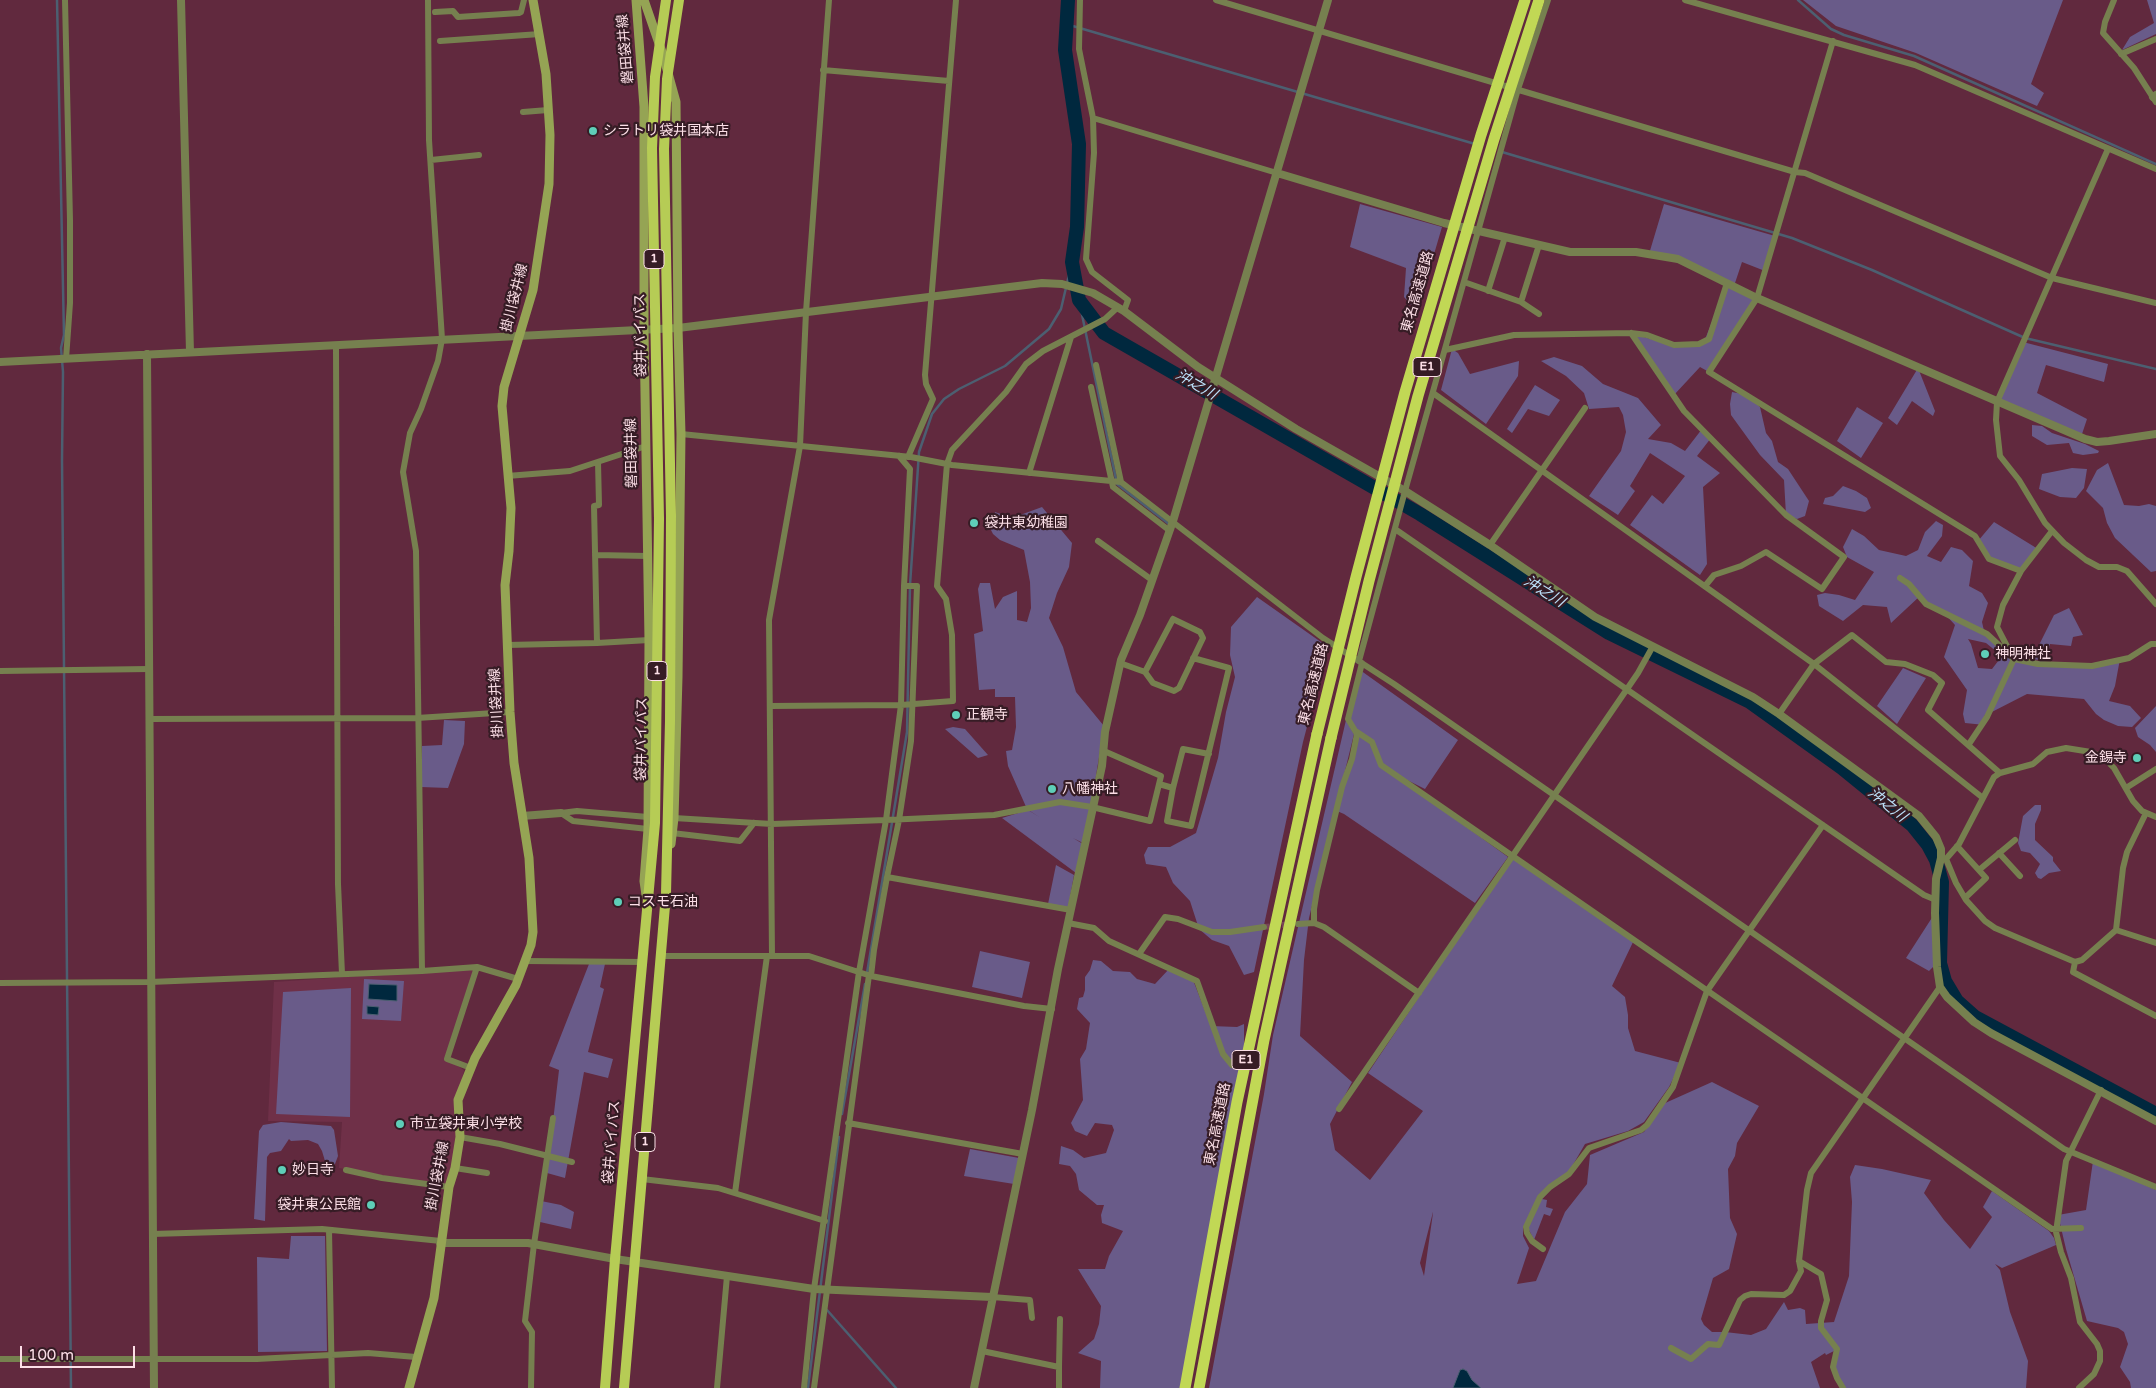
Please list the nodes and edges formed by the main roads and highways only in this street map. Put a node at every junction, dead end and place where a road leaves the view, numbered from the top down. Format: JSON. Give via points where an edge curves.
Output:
{"nodes":[{"id":1,"x":533,"y":0,"type":"edge"},
{"id":2,"x":636,"y":0,"type":"edge"},
{"id":3,"x":644,"y":0,"type":"edge"},
{"id":4,"x":666,"y":0,"type":"edge"},
{"id":5,"x":679,"y":0,"type":"edge"},
{"id":6,"x":1525,"y":0,"type":"edge"},
{"id":7,"x":1539,"y":0,"type":"edge"},
{"id":8,"x":666,"y":897,"type":"junction"},
{"id":9,"x":648,"y":905,"type":"junction"},
{"id":10,"x":408,"y":1388,"type":"edge"},
{"id":11,"x":605,"y":1388,"type":"edge"},
{"id":12,"x":624,"y":1388,"type":"edge"},
{"id":13,"x":1185,"y":1388,"type":"edge"},
{"id":14,"x":1199,"y":1388,"type":"edge"}],
"edges":[{"from":1,"to":10,"type":"main road","name":"掛川袋井線","via":[[546,74],[549,184],[533,290],[502,396],[510,508],[505,585],[510,712],[514,763],[529,858],[531,945],[518,979],[471,1068],[458,1100],[460,1136],[440,1242],[434,1298]]},
{"from":2,"to":9,"type":"main road","name":"磐田袋井線","via":[[644,107],[649,640],[648,829],[644,881]]},
{"from":3,"to":8,"type":"main road","name":"磐田袋井線","via":[[676,102],[681,434],[678,678],[674,818]]},
{"from":4,"to":9,"type":"highway","name":"袋井バイパス","number":"1","bridge":true,"via":[[655,76],[652,148],[658,519],[655,823]]},
{"from":5,"to":8,"type":"highway","name":"袋井バイパス","number":"1","bridge":true,"via":[[667,79],[664,149],[671,516]]},
{"from":6,"to":13,"type":"highway","name":"東名高速道路","number":"E1","bridge":true,"via":[[1470,171],[1405,392],[1317,734],[1239,1093]]},
{"from":7,"to":14,"type":"highway","name":"東名高速道路","number":"E1","bridge":true,"via":[[1421,386],[1330,738],[1264,1040]]},
{"from":8,"to":12,"type":"highway","name":"袋井バイパス","number":"1"},
{"from":9,"to":11,"type":"highway","name":"袋井バイパス","number":"1"}]}
